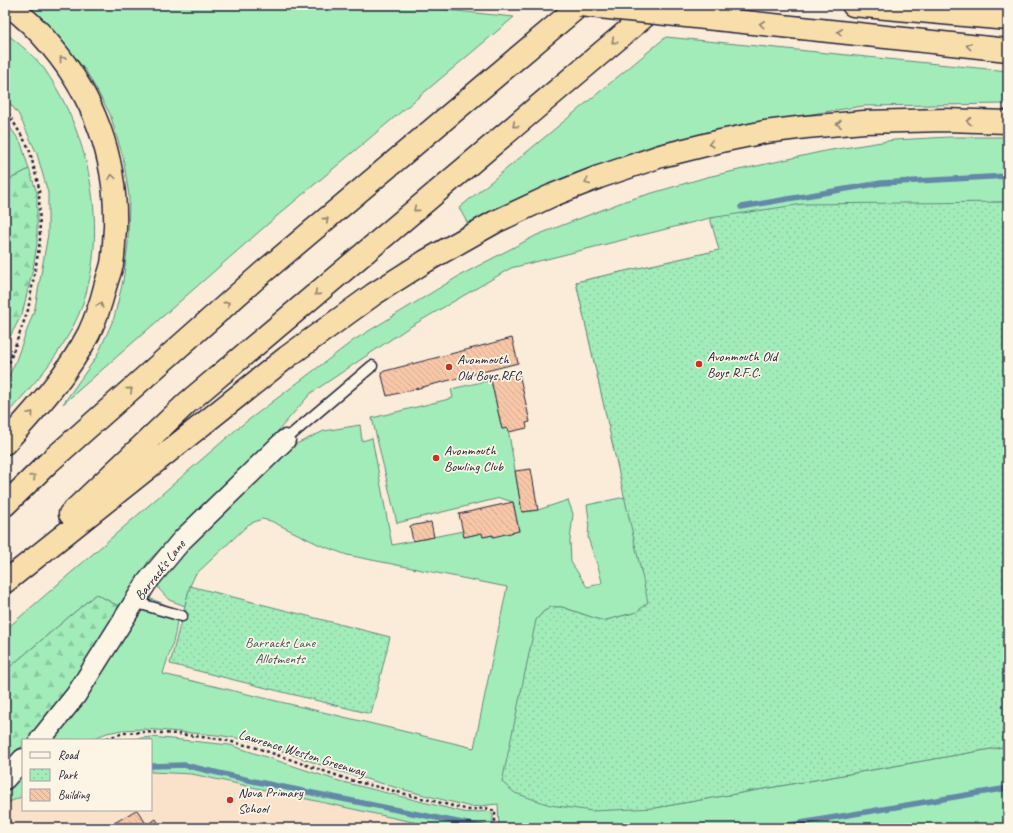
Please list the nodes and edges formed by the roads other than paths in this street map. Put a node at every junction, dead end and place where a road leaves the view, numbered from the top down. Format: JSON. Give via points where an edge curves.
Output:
{"nodes":[{"id":1,"x":8,"y":5,"type":"edge"},
{"id":2,"x":580,"y":5,"type":"edge"},
{"id":3,"x":853,"y":5,"type":"edge"},
{"id":4,"x":654,"y":9,"type":"edge"},
{"id":5,"x":1008,"y":19,"type":"edge"},
{"id":6,"x":1008,"y":50,"type":"edge"},
{"id":7,"x":1008,"y":122,"type":"edge"},
{"id":8,"x":372,"y":366,"type":"dead end"},
{"id":9,"x":285,"y":440,"type":"joint"},
{"id":10,"x":5,"y":443,"type":"edge"},
{"id":11,"x":5,"y":504,"type":"edge"},
{"id":12,"x":5,"y":575,"type":"edge"},
{"id":13,"x":5,"y":582,"type":"edge"},
{"id":14,"x":134,"y":602,"type":"junction"},
{"id":15,"x":182,"y":616,"type":"dead end"},
{"id":16,"x":41,"y":738,"type":"edge"},
{"id":17,"x":22,"y":760,"type":"edge"},
{"id":18,"x":5,"y":779,"type":"edge"}],
"edges":[{"from":10,"to":1,"type":"highway","one_way":true,"via":[[54,388],[90,332],[112,263],[115,217],[110,164],[91,108],[67,65],[38,31]]},
{"from":6,"to":2,"type":"highway","one_way":true,"bridge":true},
{"from":11,"to":2,"type":"highway","one_way":true,"via":[[255,280]]},
{"from":3,"to":5,"type":"highway"},
{"from":4,"to":12,"type":"highway","one_way":true,"via":[[187,403]]},
{"from":7,"to":13,"type":"highway","one_way":true,"via":[[864,122],[765,132],[661,156],[547,198],[495,222],[374,294],[287,357]]},
{"from":8,"to":9,"type":"lane"},
{"from":9,"to":14,"type":"street","name":"Barrack's Lane","via":[[182,540]]},
{"from":14,"to":15,"type":"lane"},
{"from":14,"to":16,"type":"street","name":"Barrack's Lane","via":[[76,695]]},
{"from":17,"to":18,"type":"street"}]}
